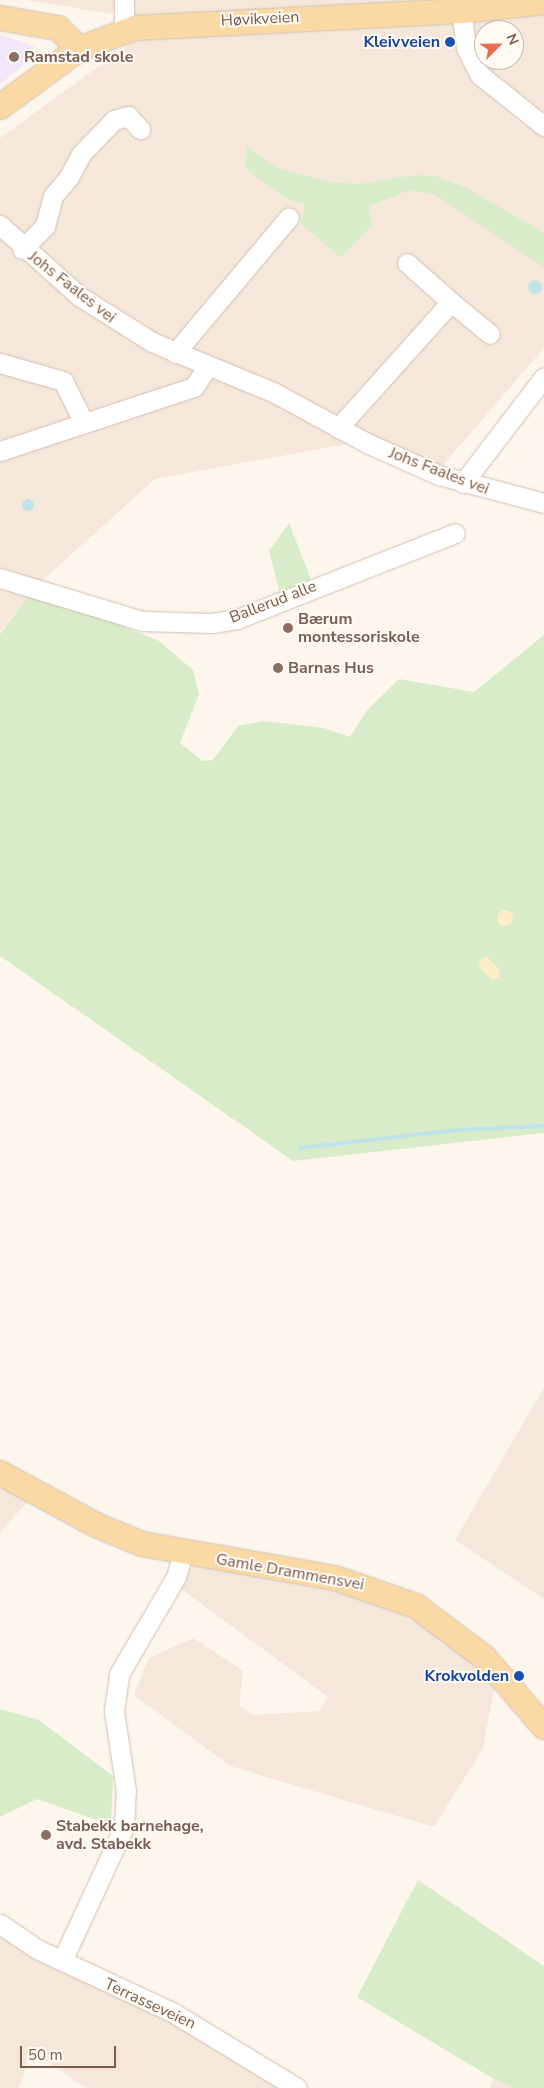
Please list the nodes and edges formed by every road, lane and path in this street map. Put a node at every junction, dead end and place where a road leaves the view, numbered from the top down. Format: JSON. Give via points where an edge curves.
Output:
{"nodes":[{"id":1,"x":124,"y":0,"type":"edge"},
{"id":2,"x":544,"y":2,"type":"edge"},
{"id":3,"x":461,"y":11,"type":"junction"},
{"id":4,"x":0,"y":18,"type":"edge"},
{"id":5,"x":124,"y":30,"type":"junction"},
{"id":6,"x":70,"y":54,"type":"junction"},
{"id":7,"x":0,"y":107,"type":"edge"},
{"id":8,"x":544,"y":126,"type":"edge"},
{"id":9,"x":140,"y":129,"type":"dead end"},
{"id":10,"x":289,"y":217,"type":"dead end"},
{"id":11,"x":0,"y":226,"type":"edge"},
{"id":12,"x":22,"y":249,"type":"junction"},
{"id":13,"x":407,"y":263,"type":"dead end"},
{"id":14,"x":451,"y":302,"type":"junction"},
{"id":15,"x":490,"y":334,"type":"dead end"},
{"id":16,"x":175,"y":352,"type":"junction"},
{"id":17,"x":0,"y":363,"type":"edge"},
{"id":18,"x":207,"y":367,"type":"junction"},
{"id":19,"x":544,"y":377,"type":"edge"},
{"id":20,"x":84,"y":423,"type":"junction"},
{"id":21,"x":338,"y":428,"type":"junction"},
{"id":22,"x":0,"y":451,"type":"edge"},
{"id":23,"x":463,"y":483,"type":"junction"},
{"id":24,"x":544,"y":503,"type":"edge"},
{"id":25,"x":455,"y":533,"type":"dead end"},
{"id":26,"x":0,"y":578,"type":"edge"},
{"id":27,"x":0,"y":1473,"type":"edge"},
{"id":28,"x":183,"y":1553,"type":"junction"},
{"id":29,"x":544,"y":1728,"type":"edge"},
{"id":30,"x":0,"y":1924,"type":"edge"},
{"id":31,"x":62,"y":1961,"type":"junction"},
{"id":32,"x":297,"y":2088,"type":"edge"}],
"edges":[{"from":1,"to":5,"type":"street"},
{"from":2,"to":3,"type":"main road","name":"Høvikveien"},
{"from":3,"to":5,"type":"main road","name":"Høvikveien","via":[[192,22]]},
{"from":3,"to":8,"type":"street","via":[[466,48],[480,76]]},
{"from":4,"to":6,"type":"main road","via":[[58,28]]},
{"from":5,"to":6,"type":"main road","name":"Høvikveien"},
{"from":6,"to":7,"type":"main road","name":"Høvikveien"},
{"from":9,"to":12,"type":"street","name":"Johs Faales vei","via":[[128,116],[114,120],[80,154],[69,177],[53,196],[45,226]]},
{"from":10,"to":16,"type":"street"},
{"from":11,"to":12,"type":"street","name":"Johs Faales vei"},
{"from":12,"to":16,"type":"street","name":"Johs Faales vei","via":[[123,327]]},
{"from":13,"to":14,"type":"street"},
{"from":14,"to":15,"type":"street"},
{"from":14,"to":21,"type":"street"},
{"from":16,"to":18,"type":"street","name":"Johs Faales vei"},
{"from":17,"to":20,"type":"street","via":[[62,381]]},
{"from":18,"to":20,"type":"street","via":[[194,387]]},
{"from":18,"to":21,"type":"street","name":"Johs Faales vei","via":[[275,393]]},
{"from":19,"to":23,"type":"street"},
{"from":20,"to":22,"type":"street"},
{"from":21,"to":23,"type":"street","name":"Johs Faales vei"},
{"from":23,"to":24,"type":"street","name":"Johs Faales vei"},
{"from":25,"to":26,"type":"street","name":"Ballerud alle","via":[[236,619],[212,623],[142,621]]},
{"from":27,"to":28,"type":"main road","name":"Gamle Drammensvei","via":[[96,1526]]},
{"from":28,"to":29,"type":"main road","name":"Gamle Drammensvei","via":[[335,1578],[416,1606],[484,1657]]},
{"from":28,"to":31,"type":"street","via":[[176,1577],[119,1674],[114,1711],[126,1791],[124,1827]]},
{"from":30,"to":31,"type":"street","name":"Terrasseveien"},
{"from":31,"to":32,"type":"street","name":"Terrasseveien","via":[[174,2013]]}]}
